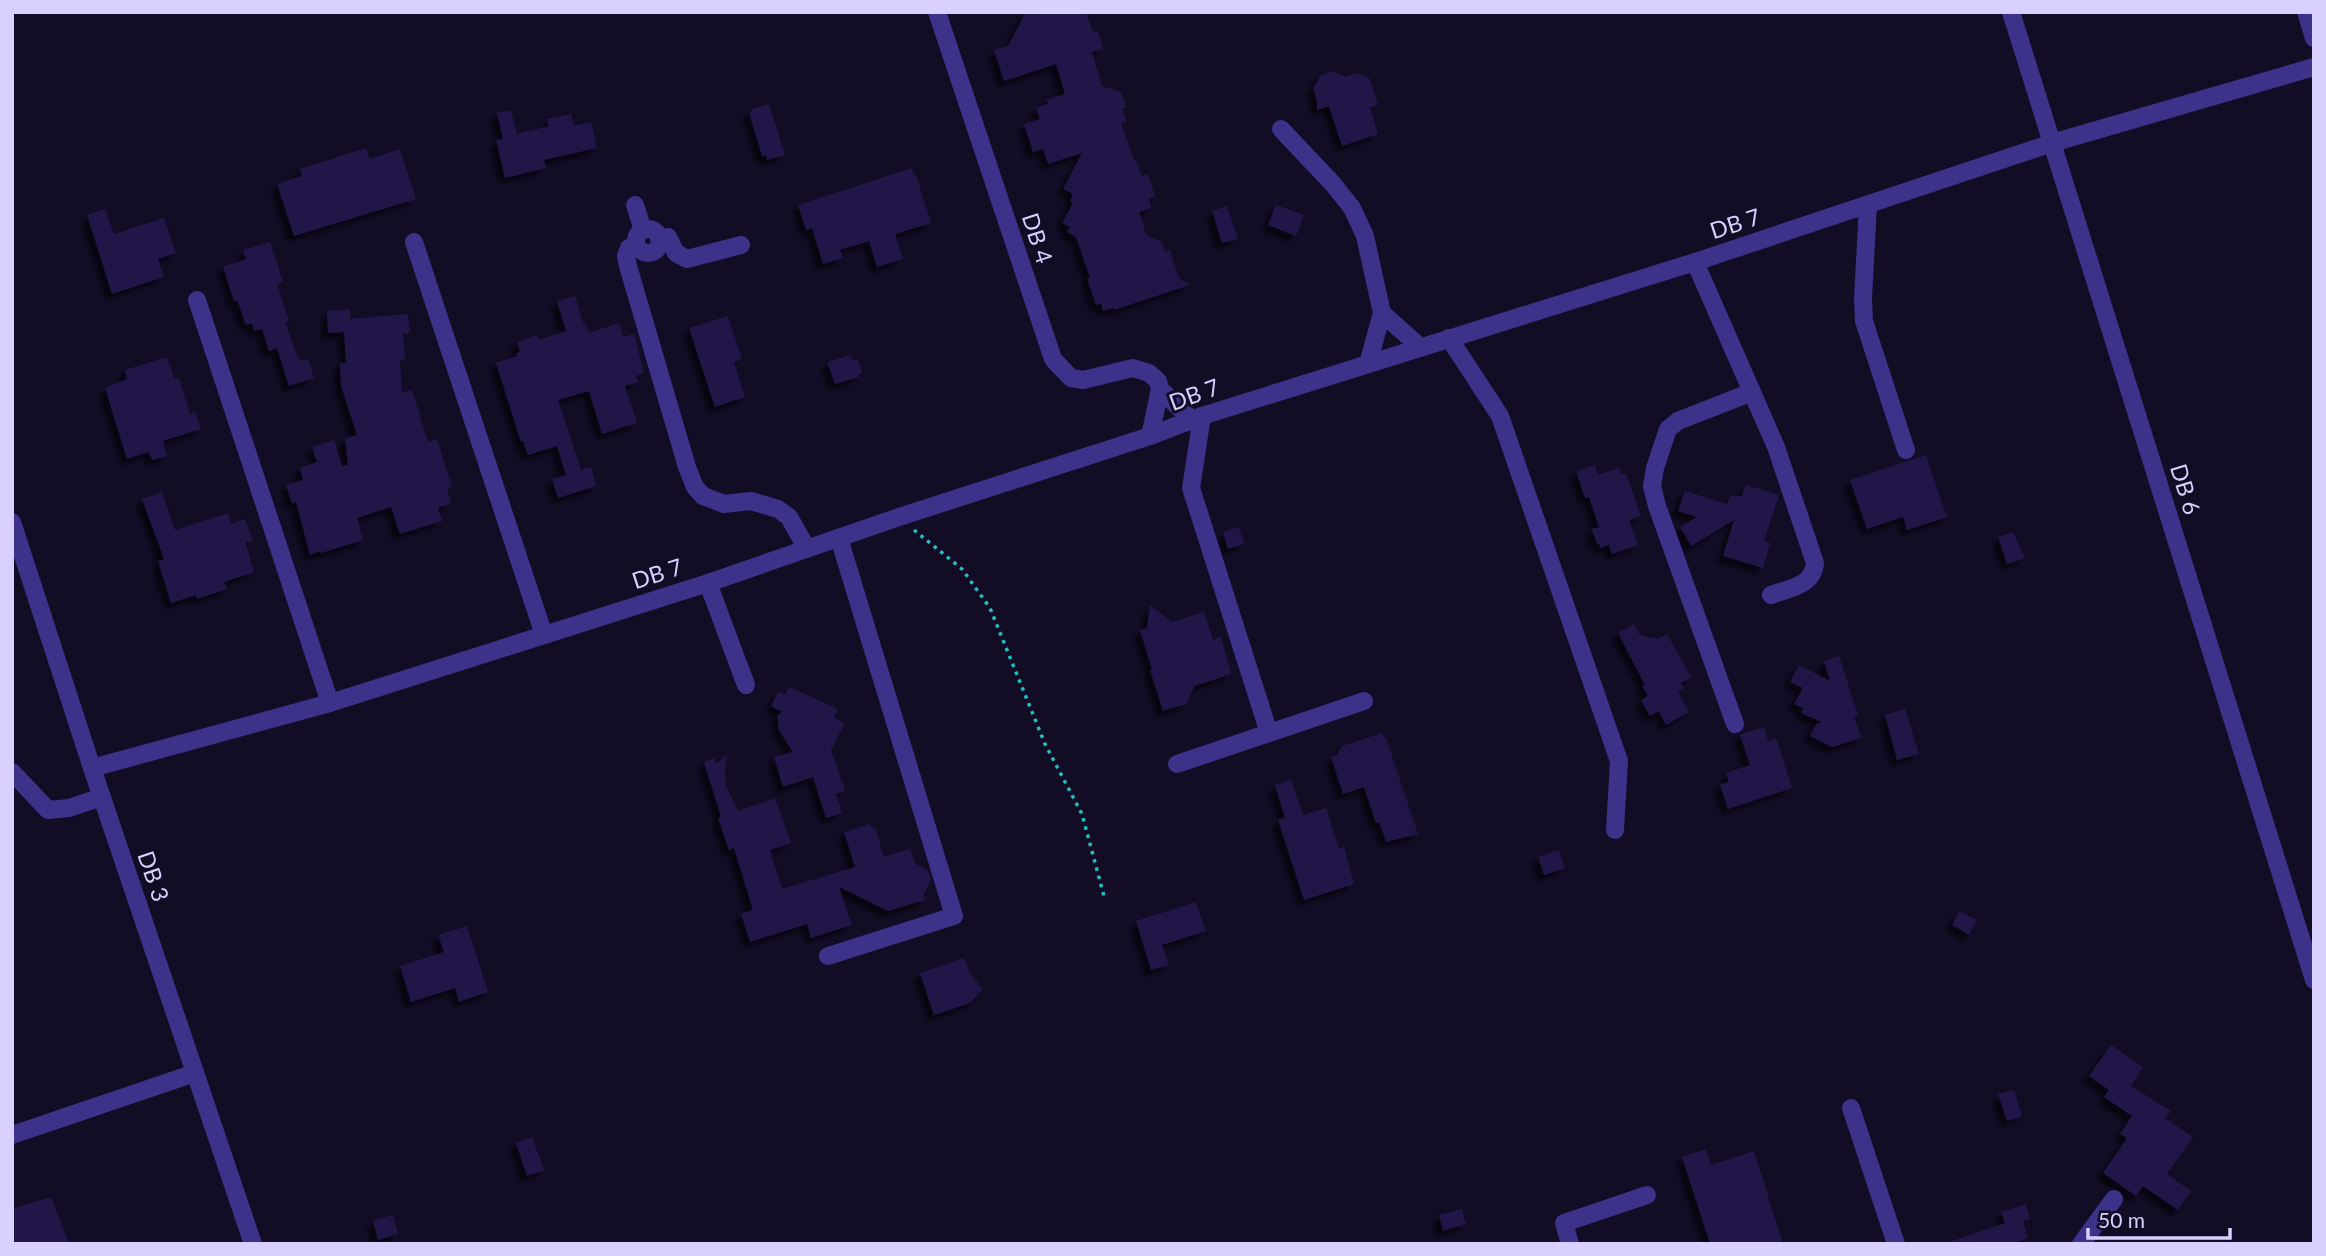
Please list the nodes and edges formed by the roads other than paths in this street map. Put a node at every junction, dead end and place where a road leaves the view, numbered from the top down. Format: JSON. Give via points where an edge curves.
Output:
{"nodes":[{"id":1,"x":937,"y":12,"type":"edge"},
{"id":2,"x":2011,"y":12,"type":"edge"},
{"id":3,"x":2306,"y":12,"type":"edge"},
{"id":4,"x":2314,"y":38,"type":"edge"},
{"id":5,"x":2314,"y":67,"type":"edge"},
{"id":6,"x":1281,"y":129,"type":"dead end"},
{"id":7,"x":2052,"y":143,"type":"junction"},
{"id":8,"x":635,"y":205,"type":"dead end"},
{"id":9,"x":1868,"y":205,"type":"junction"},
{"id":10,"x":646,"y":238,"type":"junction"},
{"id":11,"x":414,"y":242,"type":"dead end"},
{"id":12,"x":741,"y":245,"type":"dead end"},
{"id":13,"x":1695,"y":262,"type":"junction"},
{"id":14,"x":197,"y":300,"type":"dead end"},
{"id":15,"x":1382,"y":313,"type":"junction"},
{"id":16,"x":1449,"y":338,"type":"junction"},
{"id":17,"x":1420,"y":347,"type":"junction"},
{"id":18,"x":1367,"y":364,"type":"junction"},
{"id":19,"x":1160,"y":389,"type":"junction"},
{"id":20,"x":1752,"y":392,"type":"junction"},
{"id":21,"x":1197,"y":418,"type":"junction"},
{"id":22,"x":1150,"y":436,"type":"junction"},
{"id":23,"x":1906,"y":450,"type":"dead end"},
{"id":24,"x":12,"y":522,"type":"edge"},
{"id":25,"x":839,"y":538,"type":"junction"},
{"id":26,"x":807,"y":549,"type":"junction"},
{"id":27,"x":708,"y":583,"type":"junction"},
{"id":28,"x":1771,"y":595,"type":"dead end"},
{"id":29,"x":544,"y":635,"type":"junction"},
{"id":30,"x":746,"y":685,"type":"dead end"},
{"id":31,"x":1364,"y":701,"type":"dead end"},
{"id":32,"x":330,"y":703,"type":"junction"},
{"id":33,"x":1735,"y":724,"type":"dead end"},
{"id":34,"x":1269,"y":733,"type":"junction"},
{"id":35,"x":1177,"y":764,"type":"dead end"},
{"id":36,"x":92,"y":768,"type":"junction"},
{"id":37,"x":12,"y":772,"type":"edge"},
{"id":38,"x":102,"y":797,"type":"junction"},
{"id":39,"x":1615,"y":830,"type":"dead end"},
{"id":40,"x":828,"y":956,"type":"dead end"},
{"id":41,"x":2314,"y":981,"type":"edge"},
{"id":42,"x":195,"y":1073,"type":"junction"},
{"id":43,"x":1851,"y":1108,"type":"dead end"},
{"id":44,"x":12,"y":1135,"type":"edge"},
{"id":45,"x":1647,"y":1195,"type":"dead end"},
{"id":46,"x":2114,"y":1199,"type":"dead end"},
{"id":47,"x":253,"y":1244,"type":"edge"},
{"id":48,"x":1570,"y":1244,"type":"edge"},
{"id":49,"x":1896,"y":1244,"type":"edge"},
{"id":50,"x":2081,"y":1244,"type":"edge"}],
"edges":[{"from":1,"to":19,"type":"street","name":"DB 4","via":[[1053,359],[1071,378],[1083,380],[1133,368],[1149,373]]},
{"from":2,"to":7,"type":"street","name":"DB 6"},
{"from":3,"to":4,"type":"street"},
{"from":5,"to":7,"type":"street","name":"DB 7"},
{"from":6,"to":15,"type":"street","via":[[1352,208],[1365,236]]},
{"from":7,"to":9,"type":"street","name":"DB 7"},
{"from":7,"to":41,"type":"street","name":"DB 6"},
{"from":8,"to":10,"type":"street"},
{"from":9,"to":13,"type":"street","name":"DB 7"},
{"from":9,"to":23,"type":"street","via":[[1864,321]]},
{"from":10,"to":12,"type":"street","via":[[668,237],[676,253],[687,259]]},
{"from":10,"to":26,"type":"street","via":[[629,248],[626,256],[695,487],[724,504],[751,500],[778,509],[789,517]]},
{"from":11,"to":29,"type":"street"},
{"from":13,"to":16,"type":"street","name":"DB 7"},
{"from":13,"to":20,"type":"street"},
{"from":14,"to":32,"type":"street"},
{"from":15,"to":17,"type":"street"},
{"from":15,"to":18,"type":"street"},
{"from":16,"to":17,"type":"street","name":"DB 7"},
{"from":16,"to":39,"type":"street","via":[[1500,416],[1619,761]]},
{"from":17,"to":18,"type":"street","name":"DB 7"},
{"from":18,"to":21,"type":"street","name":"DB 7"},
{"from":19,"to":21,"type":"street","name":"DB 4"},
{"from":19,"to":22,"type":"street"},
{"from":20,"to":28,"type":"street","via":[[1776,447],[1815,563],[1813,574],[1804,583]]},
{"from":20,"to":33,"type":"street","via":[[1668,429],[1652,486]]},
{"from":21,"to":22,"type":"street","name":"DB 7"},
{"from":21,"to":34,"type":"street","via":[[1191,488]]},
{"from":22,"to":25,"type":"street","name":"DB 7"},
{"from":24,"to":36,"type":"street","name":"DB 3"},
{"from":25,"to":26,"type":"street","name":"DB 7"},
{"from":25,"to":40,"type":"street","via":[[954,916]]},
{"from":26,"to":27,"type":"street","name":"DB 7"},
{"from":27,"to":29,"type":"street","name":"DB 7"},
{"from":27,"to":30,"type":"street"},
{"from":29,"to":32,"type":"street","name":"DB 7"},
{"from":31,"to":34,"type":"street"},
{"from":32,"to":36,"type":"street","name":"DB 7"},
{"from":34,"to":35,"type":"street"},
{"from":36,"to":38,"type":"street","name":"DB 3"},
{"from":37,"to":38,"type":"street","via":[[48,810]]},
{"from":38,"to":42,"type":"street","name":"DB 3"},
{"from":42,"to":44,"type":"street"},
{"from":42,"to":47,"type":"street","name":"DB 3"},
{"from":43,"to":49,"type":"street"},
{"from":45,"to":48,"type":"street","via":[[1564,1223]]},
{"from":46,"to":50,"type":"street"}]}
